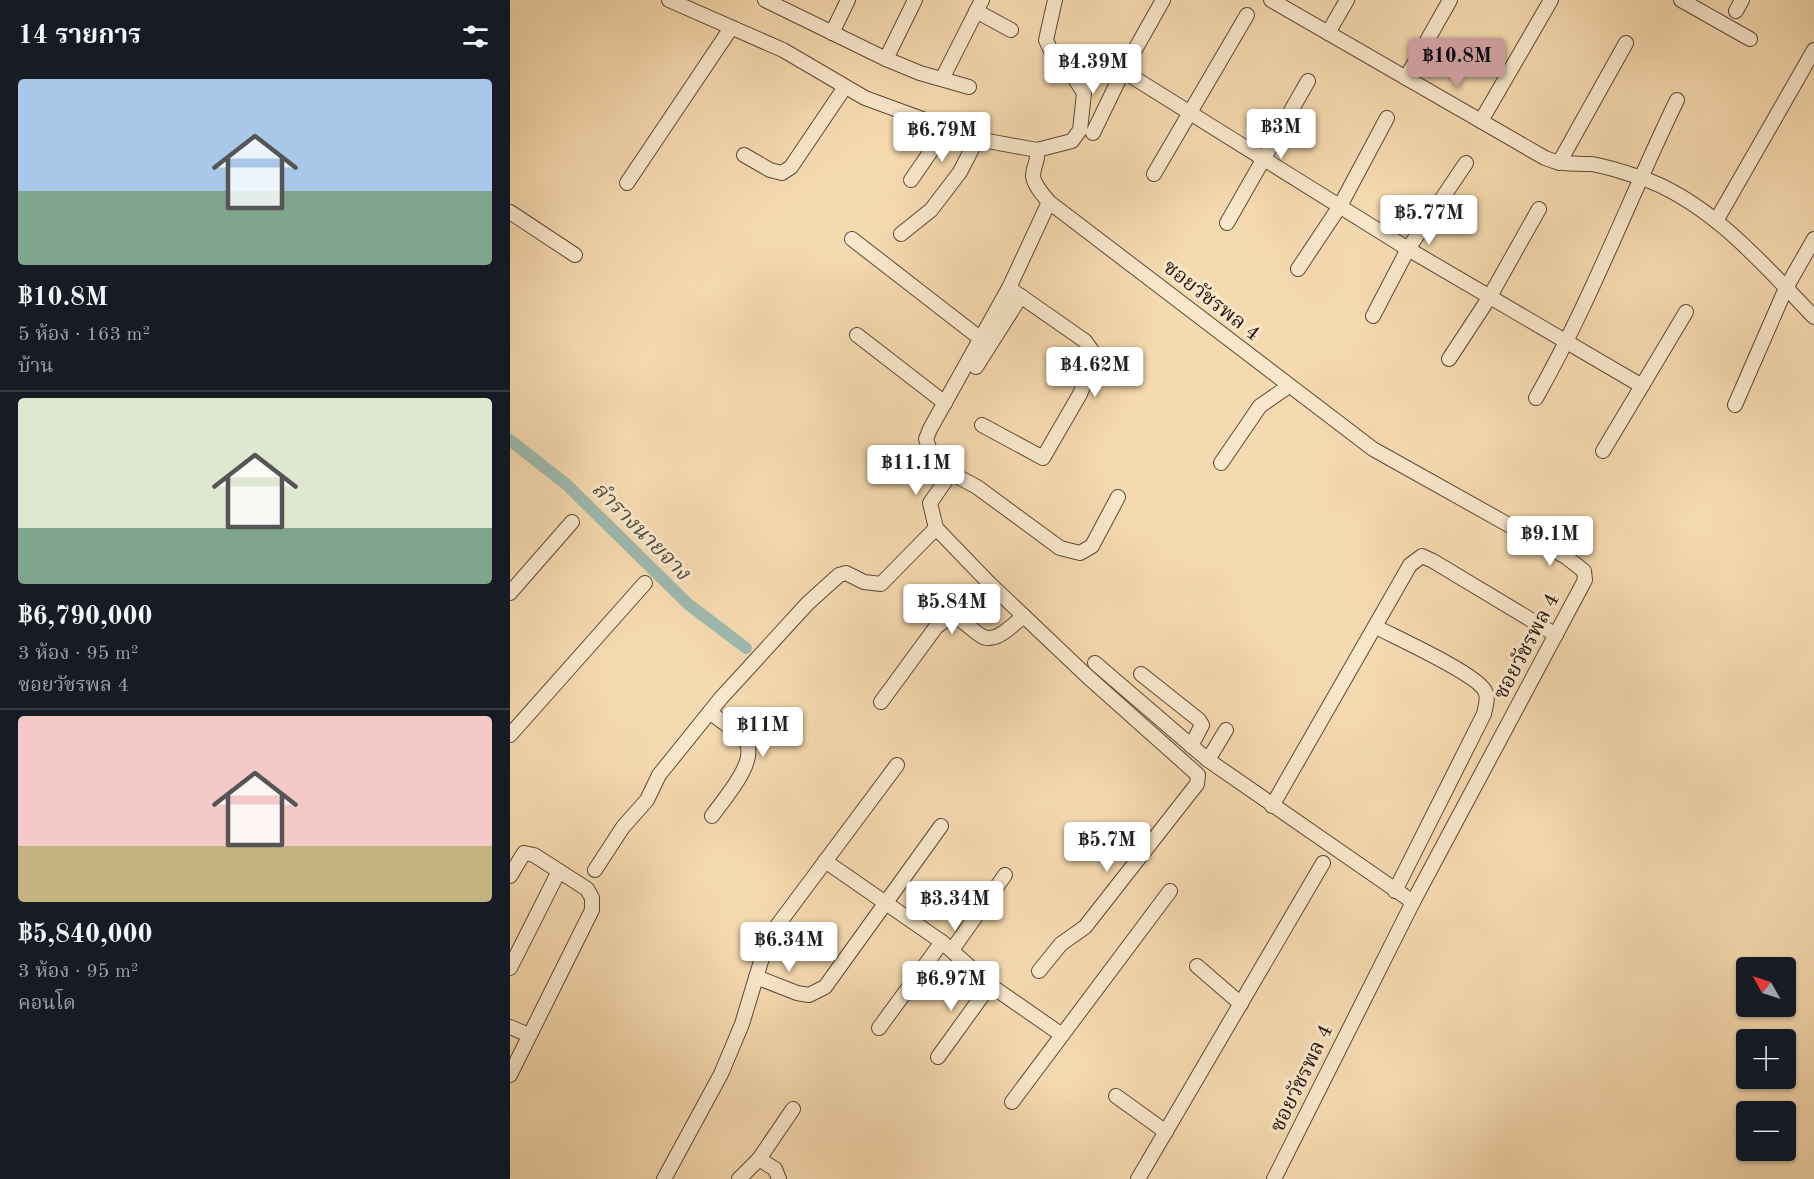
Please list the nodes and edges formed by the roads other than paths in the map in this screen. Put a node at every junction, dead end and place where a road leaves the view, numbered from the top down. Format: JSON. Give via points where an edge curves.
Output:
{"nodes":[{"id":1,"x":669,"y":0,"type":"edge"},
{"id":2,"x":848,"y":0,"type":"edge"},
{"id":3,"x":915,"y":0,"type":"edge"},
{"id":4,"x":1055,"y":0,"type":"edge"},
{"id":5,"x":1163,"y":0,"type":"edge"},
{"id":6,"x":1271,"y":0,"type":"edge"},
{"id":7,"x":1347,"y":0,"type":"edge"},
{"id":8,"x":1450,"y":0,"type":"edge"},
{"id":9,"x":1551,"y":0,"type":"edge"},
{"id":10,"x":1681,"y":0,"type":"edge"},
{"id":11,"x":774,"y":2,"type":"edge"},
{"id":12,"x":979,"y":6,"type":"edge"},
{"id":13,"x":1247,"y":15,"type":"dead end"},
{"id":14,"x":731,"y":27,"type":"junction"},
{"id":15,"x":1011,"y":30,"type":"dead end"},
{"id":16,"x":832,"y":33,"type":"junction"},
{"id":17,"x":1328,"y":33,"type":"junction"},
{"id":18,"x":1750,"y":39,"type":"dead end"},
{"id":19,"x":1626,"y":43,"type":"dead end"},
{"id":20,"x":1814,"y":50,"type":"edge"},
{"id":21,"x":886,"y":59,"type":"junction"},
{"id":22,"x":1123,"y":71,"type":"junction"},
{"id":23,"x":1406,"y":78,"type":"junction"},
{"id":24,"x":942,"y":79,"type":"junction"},
{"id":25,"x":1308,"y":81,"type":"dead end"},
{"id":26,"x":844,"y":87,"type":"junction"},
{"id":27,"x":969,"y":87,"type":"dead end"},
{"id":28,"x":1677,"y":100,"type":"dead end"},
{"id":29,"x":1188,"y":113,"type":"junction"},
{"id":30,"x":1387,"y":118,"type":"dead end"},
{"id":31,"x":1482,"y":121,"type":"junction"},
{"id":32,"x":947,"y":128,"type":"junction"},
{"id":33,"x":1093,"y":133,"type":"dead end"},
{"id":34,"x":977,"y":139,"type":"junction"},
{"id":35,"x":1037,"y":150,"type":"junction"},
{"id":36,"x":744,"y":154,"type":"dead end"},
{"id":37,"x":1263,"y":159,"type":"junction"},
{"id":38,"x":1466,"y":163,"type":"dead end"},
{"id":39,"x":1559,"y":163,"type":"junction"},
{"id":40,"x":1154,"y":174,"type":"dead end"},
{"id":41,"x":1640,"y":177,"type":"junction"},
{"id":42,"x":911,"y":180,"type":"dead end"},
{"id":43,"x":627,"y":183,"type":"dead end"},
{"id":44,"x":1049,"y":202,"type":"junction"},
{"id":45,"x":1340,"y":206,"type":"junction"},
{"id":46,"x":1539,"y":209,"type":"dead end"},
{"id":47,"x":510,"y":212,"type":"edge"},
{"id":48,"x":1716,"y":222,"type":"junction"},
{"id":49,"x":1227,"y":223,"type":"dead end"},
{"id":50,"x":901,"y":234,"type":"dead end"},
{"id":51,"x":852,"y":239,"type":"dead end"},
{"id":52,"x":1814,"y":239,"type":"edge"},
{"id":53,"x":1408,"y":249,"type":"junction"},
{"id":54,"x":575,"y":255,"type":"dead end"},
{"id":55,"x":1298,"y":269,"type":"dead end"},
{"id":56,"x":1786,"y":288,"type":"junction"},
{"id":57,"x":1015,"y":292,"type":"junction"},
{"id":58,"x":1489,"y":298,"type":"junction"},
{"id":59,"x":1686,"y":312,"type":"dead end"},
{"id":60,"x":1373,"y":316,"type":"dead end"},
{"id":61,"x":1814,"y":317,"type":"edge"},
{"id":62,"x":857,"y":335,"type":"dead end"},
{"id":63,"x":981,"y":339,"type":"junction"},
{"id":64,"x":1567,"y":342,"type":"junction"},
{"id":65,"x":1449,"y":359,"type":"dead end"},
{"id":66,"x":976,"y":367,"type":"dead end"},
{"id":67,"x":1289,"y":386,"type":"junction"},
{"id":68,"x":1642,"y":386,"type":"junction"},
{"id":69,"x":1536,"y":398,"type":"dead end"},
{"id":70,"x":945,"y":403,"type":"junction"},
{"id":71,"x":1735,"y":405,"type":"dead end"},
{"id":72,"x":982,"y":425,"type":"dead end"},
{"id":73,"x":1603,"y":451,"type":"dead end"},
{"id":74,"x":1221,"y":463,"type":"dead end"},
{"id":75,"x":951,"y":473,"type":"junction"},
{"id":76,"x":1118,"y":497,"type":"dead end"},
{"id":77,"x":572,"y":522,"type":"dead end"},
{"id":78,"x":936,"y":528,"type":"junction"},
{"id":79,"x":645,"y":583,"type":"dead end"},
{"id":80,"x":510,"y":592,"type":"edge"},
{"id":81,"x":1024,"y":616,"type":"junction"},
{"id":82,"x":1376,"y":627,"type":"junction"},
{"id":83,"x":1556,"y":635,"type":"junction"},
{"id":84,"x":1095,"y":663,"type":"dead end"},
{"id":85,"x":1141,"y":674,"type":"dead end"},
{"id":86,"x":881,"y":702,"type":"dead end"},
{"id":87,"x":710,"y":712,"type":"junction"},
{"id":88,"x":1226,"y":730,"type":"dead end"},
{"id":89,"x":510,"y":735,"type":"edge"},
{"id":90,"x":1191,"y":746,"type":"junction"},
{"id":91,"x":1208,"y":760,"type":"junction"},
{"id":92,"x":897,"y":765,"type":"dead end"},
{"id":93,"x":1272,"y":806,"type":"junction"},
{"id":94,"x":712,"y":816,"type":"dead end"},
{"id":95,"x":941,"y":826,"type":"dead end"},
{"id":96,"x":825,"y":861,"type":"junction"},
{"id":97,"x":1323,"y":863,"type":"dead end"},
{"id":98,"x":595,"y":870,"type":"dead end"},
{"id":99,"x":559,"y":871,"type":"junction"},
{"id":100,"x":1005,"y":875,"type":"dead end"},
{"id":101,"x":510,"y":876,"type":"edge"},
{"id":102,"x":1170,"y":891,"type":"dead end"},
{"id":103,"x":1395,"y":891,"type":"junction"},
{"id":104,"x":884,"y":902,"type":"junction"},
{"id":105,"x":1413,"y":902,"type":"junction"},
{"id":106,"x":947,"y":946,"type":"junction"},
{"id":107,"x":1197,"y":966,"type":"dead end"},
{"id":108,"x":510,"y":968,"type":"edge"},
{"id":109,"x":1039,"y":971,"type":"dead end"},
{"id":110,"x":756,"y":977,"type":"junction"},
{"id":111,"x":990,"y":986,"type":"junction"},
{"id":112,"x":1241,"y":1004,"type":"junction"},
{"id":113,"x":510,"y":1027,"type":"edge"},
{"id":114,"x":879,"y":1028,"type":"dead end"},
{"id":115,"x":529,"y":1035,"type":"junction"},
{"id":116,"x":1062,"y":1035,"type":"junction"},
{"id":117,"x":938,"y":1057,"type":"dead end"},
{"id":118,"x":510,"y":1075,"type":"edge"},
{"id":119,"x":1116,"y":1096,"type":"dead end"},
{"id":120,"x":1012,"y":1102,"type":"dead end"},
{"id":121,"x":793,"y":1109,"type":"dead end"},
{"id":122,"x":1166,"y":1132,"type":"junction"},
{"id":123,"x":759,"y":1159,"type":"junction"},
{"id":124,"x":664,"y":1179,"type":"edge"},
{"id":125,"x":739,"y":1179,"type":"edge"},
{"id":126,"x":779,"y":1179,"type":"edge"},
{"id":127,"x":1138,"y":1179,"type":"edge"},
{"id":128,"x":1274,"y":1179,"type":"edge"}],
"edges":[{"from":1,"to":14,"type":"street"},
{"from":2,"to":16,"type":"street"},
{"from":3,"to":21,"type":"street"},
{"from":4,"to":35,"type":"street","via":[[1046,40],[1084,93],[1080,130],[1072,141]]},
{"from":5,"to":22,"type":"street"},
{"from":6,"to":17,"type":"street"},
{"from":7,"to":17,"type":"street"},
{"from":8,"to":23,"type":"street"},
{"from":9,"to":31,"type":"street"},
{"from":10,"to":18,"type":"street"},
{"from":11,"to":16,"type":"street"},
{"from":12,"to":15,"type":"street"},
{"from":12,"to":24,"type":"street"},
{"from":13,"to":29,"type":"street"},
{"from":14,"to":26,"type":"street","via":[[783,50]]},
{"from":14,"to":43,"type":"street"},
{"from":16,"to":21,"type":"street"},
{"from":17,"to":23,"type":"street"},
{"from":19,"to":39,"type":"street"},
{"from":20,"to":48,"type":"street"},
{"from":21,"to":24,"type":"street"},
{"from":22,"to":29,"type":"street"},
{"from":22,"to":33,"type":"street"},
{"from":23,"to":31,"type":"street"},
{"from":24,"to":27,"type":"street"},
{"from":25,"to":37,"type":"street"},
{"from":26,"to":32,"type":"street"},
{"from":26,"to":36,"type":"street","via":[[791,167],[782,173],[770,170]]},
{"from":28,"to":41,"type":"street"},
{"from":29,"to":37,"type":"street"},
{"from":29,"to":40,"type":"street"},
{"from":30,"to":45,"type":"street"},
{"from":31,"to":39,"type":"street"},
{"from":32,"to":34,"type":"street"},
{"from":32,"to":42,"type":"street"},
{"from":34,"to":35,"type":"street"},
{"from":34,"to":50,"type":"street","via":[[960,172],[931,210]]},
{"from":35,"to":44,"type":"street","name":"ซอยวัชรพล 4","via":[[1033,176]]},
{"from":37,"to":45,"type":"street"},
{"from":37,"to":49,"type":"street"},
{"from":38,"to":53,"type":"street"},
{"from":39,"to":41,"type":"street","via":[[1590,164]]},
{"from":41,"to":48,"type":"street","via":[[1684,197]]},
{"from":41,"to":64,"type":"street"},
{"from":44,"to":57,"type":"street"},
{"from":44,"to":67,"type":"street","name":"ซอยวัชรพล 4"},
{"from":45,"to":53,"type":"street"},
{"from":45,"to":55,"type":"street"},
{"from":46,"to":58,"type":"street"},
{"from":47,"to":54,"type":"street"},
{"from":48,"to":56,"type":"street"},
{"from":51,"to":63,"type":"street"},
{"from":52,"to":56,"type":"street"},
{"from":53,"to":58,"type":"street"},
{"from":53,"to":60,"type":"street"},
{"from":56,"to":61,"type":"street"},
{"from":56,"to":71,"type":"street"},
{"from":57,"to":63,"type":"street"},
{"from":57,"to":66,"type":"street"},
{"from":57,"to":72,"type":"street","via":[[1085,340],[1095,355],[1080,394],[1043,458]]},
{"from":58,"to":64,"type":"street"},
{"from":58,"to":65,"type":"street"},
{"from":59,"to":68,"type":"street"},
{"from":62,"to":70,"type":"street"},
{"from":63,"to":70,"type":"street"},
{"from":64,"to":68,"type":"street"},
{"from":64,"to":69,"type":"street"},
{"from":67,"to":74,"type":"street","via":[[1260,406]]},
{"from":67,"to":83,"type":"street","name":"ซอยวัชรพล 4","via":[[1373,449],[1578,564],[1585,580]]},
{"from":68,"to":73,"type":"street"},
{"from":70,"to":75,"type":"street","via":[[926,439]]},
{"from":75,"to":76,"type":"street","via":[[977,487],[1060,548],[1080,553],[1092,546]]},
{"from":75,"to":78,"type":"street","via":[[930,503]]},
{"from":77,"to":80,"type":"street"},
{"from":78,"to":81,"type":"street"},
{"from":78,"to":87,"type":"street","via":[[881,584],[864,582],[846,573],[839,575],[808,603]]},
{"from":79,"to":89,"type":"street"},
{"from":81,"to":86,"type":"street","via":[[990,639],[957,618],[944,621]]},
{"from":81,"to":109,"type":"street","via":[[1196,771],[1199,780],[1085,927],[1061,944]]},
{"from":82,"to":83,"type":"street","via":[[1410,565],[1422,556]]},
{"from":82,"to":93,"type":"street"},
{"from":82,"to":103,"type":"street","via":[[1469,676],[1487,698],[1484,714]]},
{"from":83,"to":105,"type":"street","name":"ซอยวัชรพล 4"},
{"from":84,"to":90,"type":"street"},
{"from":85,"to":90,"type":"street","via":[[1199,720],[1201,730]]},
{"from":87,"to":94,"type":"street","via":[[745,741],[748,750],[742,774]]},
{"from":87,"to":98,"type":"street","via":[[659,775],[647,801],[623,827]]},
{"from":88,"to":91,"type":"street"},
{"from":90,"to":91,"type":"street"},
{"from":91,"to":93,"type":"street"},
{"from":92,"to":96,"type":"street"},
{"from":93,"to":103,"type":"street"},
{"from":95,"to":104,"type":"street"},
{"from":96,"to":104,"type":"street"},
{"from":96,"to":110,"type":"street","via":[[768,938]]},
{"from":97,"to":112,"type":"street"},
{"from":99,"to":101,"type":"street","via":[[524,853]]},
{"from":99,"to":108,"type":"street"},
{"from":99,"to":115,"type":"street","via":[[587,889],[592,910]]},
{"from":100,"to":106,"type":"street"},
{"from":102,"to":116,"type":"street"},
{"from":103,"to":105,"type":"street"},
{"from":104,"to":106,"type":"street"},
{"from":104,"to":110,"type":"street","via":[[825,987],[809,995]]},
{"from":105,"to":128,"type":"street","name":"ซอยวัชรพล 4"},
{"from":106,"to":111,"type":"street"},
{"from":106,"to":114,"type":"street"},
{"from":107,"to":112,"type":"street"},
{"from":110,"to":124,"type":"street","via":[[721,1074]]},
{"from":111,"to":116,"type":"street"},
{"from":111,"to":117,"type":"street"},
{"from":112,"to":122,"type":"street"},
{"from":113,"to":115,"type":"street"},
{"from":115,"to":118,"type":"street"},
{"from":116,"to":120,"type":"street"},
{"from":119,"to":122,"type":"street"},
{"from":121,"to":123,"type":"street"},
{"from":122,"to":127,"type":"street"},
{"from":123,"to":125,"type":"street"},
{"from":123,"to":126,"type":"street","via":[[775,1169]]}]}
